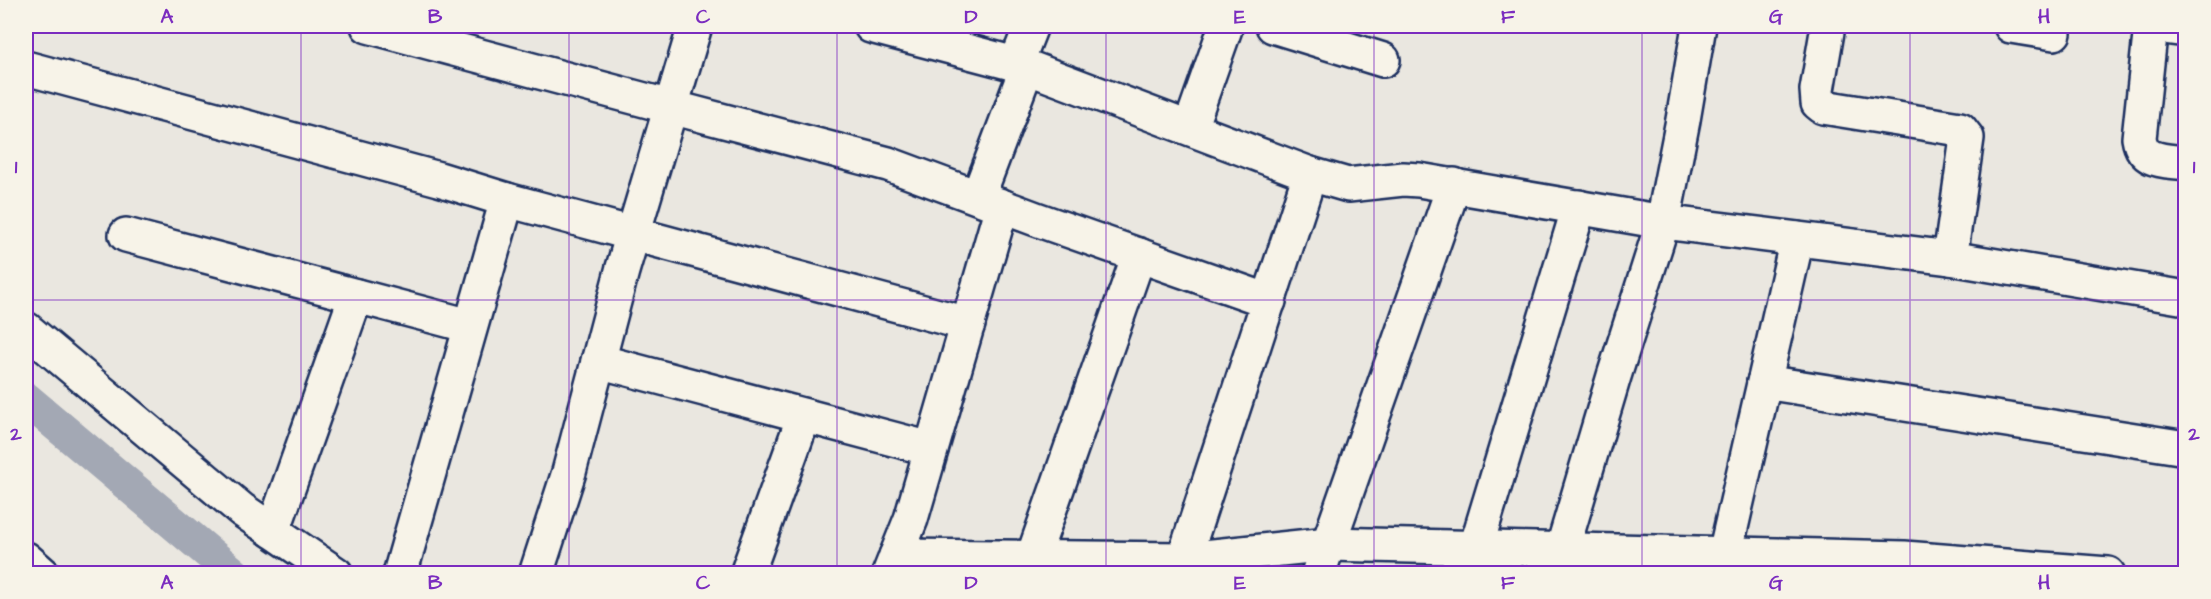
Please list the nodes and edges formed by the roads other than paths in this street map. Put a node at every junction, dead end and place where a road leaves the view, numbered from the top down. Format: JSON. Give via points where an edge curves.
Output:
{"nodes":[{"id":1,"x":368,"y":26,"type":"edge"},
{"id":2,"x":695,"y":26,"type":"edge"},
{"id":3,"x":871,"y":26,"type":"edge"},
{"id":4,"x":1031,"y":26,"type":"edge"},
{"id":5,"x":1226,"y":26,"type":"edge"},
{"id":6,"x":1274,"y":26,"type":"edge"},
{"id":7,"x":1699,"y":26,"type":"edge"},
{"id":8,"x":1828,"y":26,"type":"edge"},
{"id":9,"x":2011,"y":26,"type":"edge"},
{"id":10,"x":2153,"y":26,"type":"edge"},
{"id":11,"x":2186,"y":30,"type":"edge"},
{"id":12,"x":2054,"y":33,"type":"dead end"},
{"id":13,"x":1383,"y":60,"type":"dead end"},
{"id":14,"x":1021,"y":66,"type":"junction"},
{"id":15,"x":26,"y":68,"type":"edge"},
{"id":16,"x":670,"y":107,"type":"junction"},
{"id":17,"x":1191,"y":128,"type":"junction"},
{"id":18,"x":2186,"y":163,"type":"edge"},
{"id":19,"x":1310,"y":174,"type":"junction"},
{"id":20,"x":1454,"y":186,"type":"junction"},
{"id":21,"x":507,"y":200,"type":"junction"},
{"id":22,"x":990,"y":201,"type":"junction"},
{"id":23,"x":1579,"y":207,"type":"junction"},
{"id":24,"x":1664,"y":222,"type":"junction"},
{"id":25,"x":633,"y":233,"type":"junction"},
{"id":26,"x":126,"y":235,"type":"dead end"},
{"id":27,"x":1797,"y":239,"type":"junction"},
{"id":28,"x":1139,"y":255,"type":"junction"},
{"id":29,"x":1950,"y":258,"type":"junction"},
{"id":30,"x":356,"y":296,"type":"junction"},
{"id":31,"x":2186,"y":298,"type":"edge"},
{"id":32,"x":1269,"y":301,"type":"junction"},
{"id":33,"x":968,"y":324,"type":"junction"},
{"id":34,"x":470,"y":326,"type":"junction"},
{"id":35,"x":26,"y":329,"type":"edge"},
{"id":36,"x":598,"y":361,"type":"junction"},
{"id":37,"x":1764,"y":382,"type":"junction"},
{"id":38,"x":804,"y":416,"type":"junction"},
{"id":39,"x":2186,"y":448,"type":"edge"},
{"id":40,"x":931,"y":449,"type":"junction"},
{"id":41,"x":273,"y":531,"type":"junction"},
{"id":42,"x":1476,"y":547,"type":"junction"},
{"id":43,"x":1725,"y":554,"type":"junction"},
{"id":44,"x":26,"y":559,"type":"edge"},
{"id":45,"x":1324,"y":559,"type":"edge"},
{"id":46,"x":1402,"y":559,"type":"edge"},
{"id":47,"x":1558,"y":562,"type":"edge"},
{"id":48,"x":892,"y":565,"type":"edge"},
{"id":49,"x":1030,"y":566,"type":"edge"},
{"id":50,"x":1182,"y":566,"type":"edge"},
{"id":51,"x":1901,"y":566,"type":"edge"},
{"id":52,"x":43,"y":573,"type":"edge"},
{"id":53,"x":336,"y":573,"type":"edge"},
{"id":54,"x":400,"y":573,"type":"edge"},
{"id":55,"x":536,"y":573,"type":"edge"},
{"id":56,"x":747,"y":573,"type":"edge"},
{"id":57,"x":2108,"y":573,"type":"edge"}],
"edges":[{"from":1,"to":16,"type":"street"},
{"from":2,"to":16,"type":"street"},
{"from":3,"to":14,"type":"street"},
{"from":4,"to":14,"type":"street"},
{"from":5,"to":17,"type":"street"},
{"from":6,"to":13,"type":"street"},
{"from":7,"to":24,"type":"street"},
{"from":8,"to":29,"type":"street","via":[[1817,90],[1818,103],[1823,107],[1960,129],[1965,134]]},
{"from":9,"to":12,"type":"street"},
{"from":10,"to":11,"type":"street"},
{"from":10,"to":18,"type":"street","via":[[2141,147],[2151,158]]},
{"from":14,"to":17,"type":"street"},
{"from":14,"to":22,"type":"street"},
{"from":15,"to":21,"type":"street"},
{"from":16,"to":22,"type":"street","via":[[888,164]]},
{"from":16,"to":25,"type":"street"},
{"from":17,"to":19,"type":"street"},
{"from":19,"to":20,"type":"street","via":[[1348,185],[1403,179]]},
{"from":19,"to":32,"type":"street"},
{"from":20,"to":23,"type":"street"},
{"from":20,"to":45,"type":"street"},
{"from":21,"to":25,"type":"street"},
{"from":21,"to":34,"type":"street"},
{"from":22,"to":28,"type":"street"},
{"from":22,"to":33,"type":"street"},
{"from":23,"to":24,"type":"street"},
{"from":23,"to":42,"type":"street"},
{"from":24,"to":27,"type":"street"},
{"from":24,"to":47,"type":"street"},
{"from":25,"to":33,"type":"street"},
{"from":25,"to":36,"type":"street"},
{"from":26,"to":30,"type":"street"},
{"from":27,"to":29,"type":"street"},
{"from":27,"to":37,"type":"street"},
{"from":28,"to":32,"type":"street"},
{"from":28,"to":49,"type":"street"},
{"from":29,"to":31,"type":"street"},
{"from":30,"to":34,"type":"street"},
{"from":30,"to":41,"type":"street"},
{"from":32,"to":50,"type":"street"},
{"from":33,"to":40,"type":"street"},
{"from":34,"to":54,"type":"street"},
{"from":35,"to":41,"type":"street","via":[[233,503]]},
{"from":36,"to":38,"type":"street"},
{"from":36,"to":55,"type":"street","via":[[569,472]]},
{"from":37,"to":39,"type":"street"},
{"from":37,"to":43,"type":"street"},
{"from":38,"to":40,"type":"street"},
{"from":38,"to":56,"type":"street"},
{"from":40,"to":48,"type":"street","via":[[911,519]]},
{"from":41,"to":53,"type":"street"},
{"from":42,"to":46,"type":"street"},
{"from":42,"to":47,"type":"street"},
{"from":43,"to":47,"type":"street"},
{"from":43,"to":51,"type":"street"},
{"from":44,"to":52,"type":"street"},
{"from":45,"to":46,"type":"street"},
{"from":45,"to":50,"type":"street"},
{"from":48,"to":49,"type":"street"},
{"from":49,"to":50,"type":"street"},
{"from":51,"to":57,"type":"street"}]}
